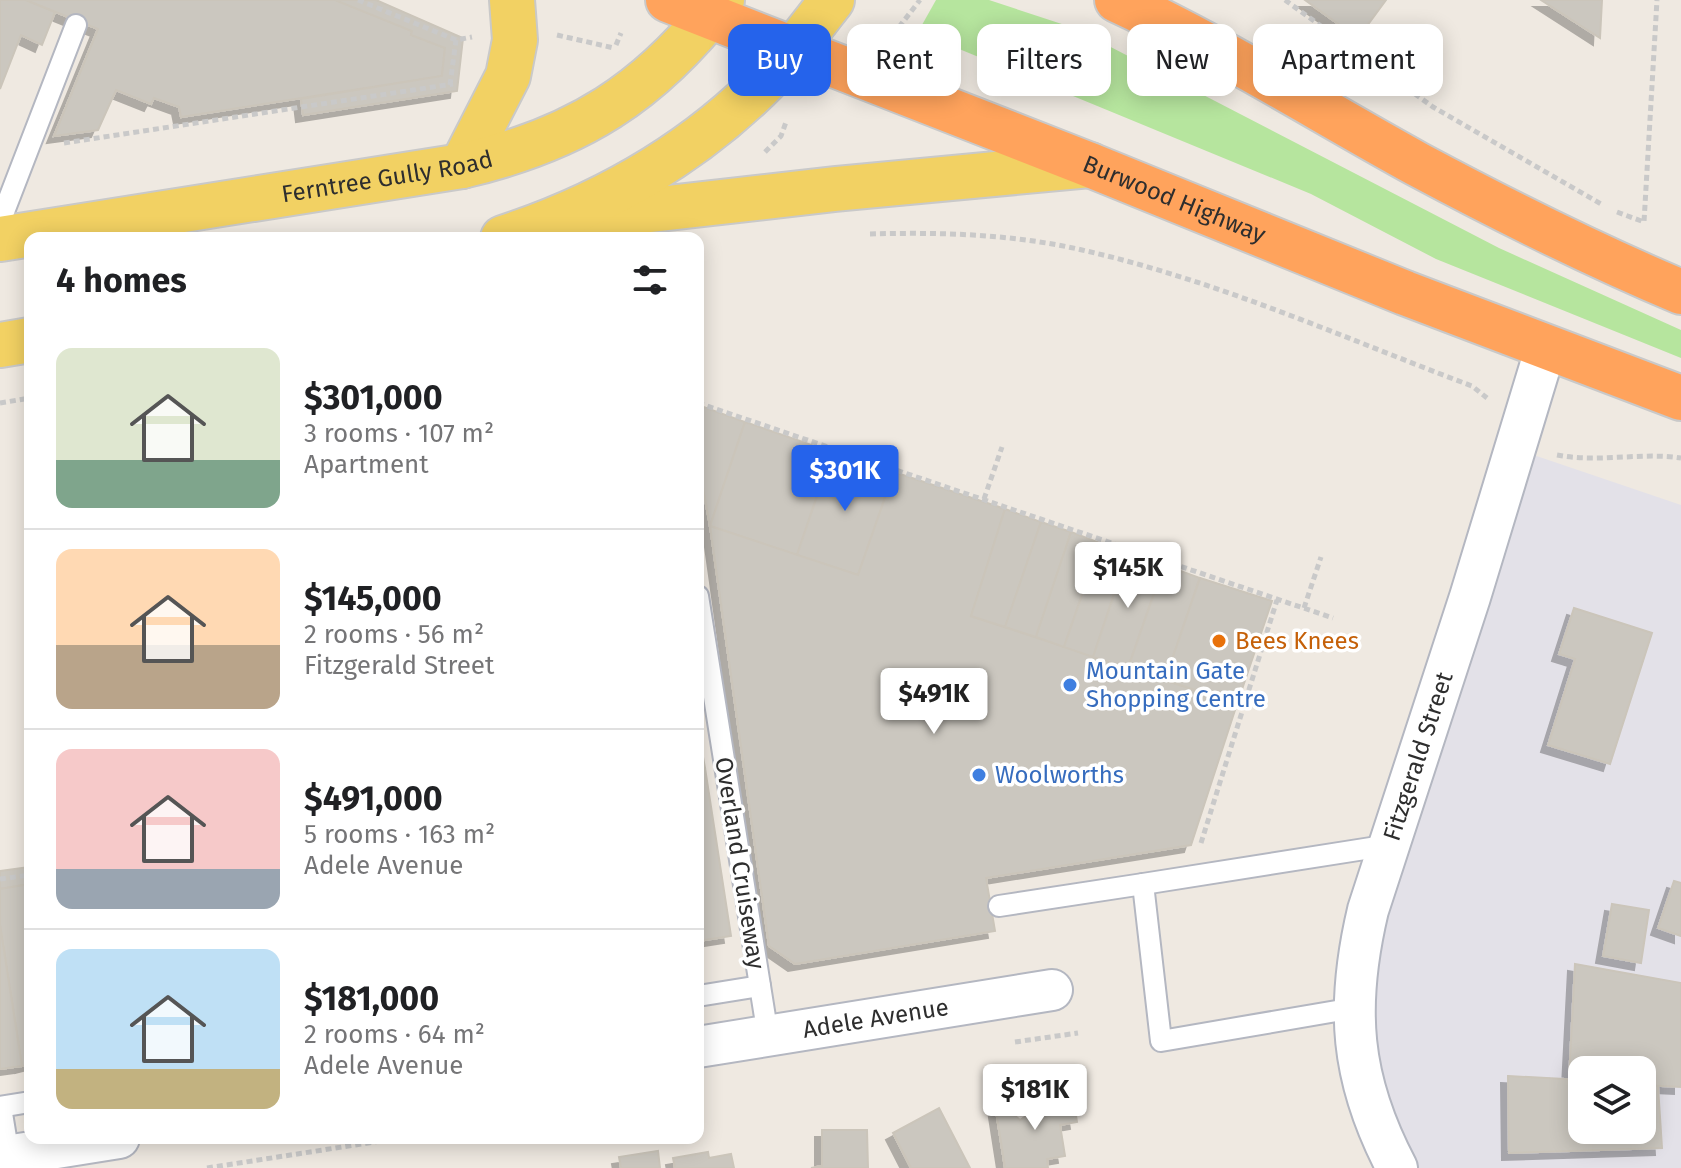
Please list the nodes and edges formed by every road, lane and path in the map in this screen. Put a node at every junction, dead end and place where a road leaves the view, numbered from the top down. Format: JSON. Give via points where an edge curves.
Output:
{"nodes":[{"id":1,"x":358,"y":0,"type":"edge"},
{"id":2,"x":512,"y":0,"type":"edge"},
{"id":3,"x":668,"y":0,"type":"edge"},
{"id":4,"x":832,"y":0,"type":"edge"},
{"id":5,"x":920,"y":0,"type":"edge"},
{"id":6,"x":1117,"y":0,"type":"edge"},
{"id":7,"x":1285,"y":0,"type":"edge"},
{"id":8,"x":1657,"y":0,"type":"edge"},
{"id":9,"x":716,"y":8,"type":"edge"},
{"id":10,"x":745,"y":24,"type":"edge"},
{"id":11,"x":813,"y":24,"type":"edge"},
{"id":12,"x":901,"y":24,"type":"edge"},
{"id":13,"x":76,"y":25,"type":"dead end"},
{"id":14,"x":548,"y":33,"type":"dead end"},
{"id":15,"x":486,"y":34,"type":"dead end"},
{"id":16,"x":456,"y":40,"type":"junction"},
{"id":17,"x":614,"y":48,"type":"dead end"},
{"id":18,"x":831,"y":65,"type":"edge"},
{"id":19,"x":465,"y":80,"type":"dead end"},
{"id":20,"x":450,"y":85,"type":"junction"},
{"id":21,"x":748,"y":96,"type":"edge"},
{"id":22,"x":787,"y":113,"type":"dead end"},
{"id":23,"x":55,"y":144,"type":"dead end"},
{"id":24,"x":757,"y":159,"type":"dead end"},
{"id":25,"x":1090,"y":165,"type":"junction"},
{"id":26,"x":462,"y":166,"type":"junction"},
{"id":27,"x":553,"y":221,"type":"junction"},
{"id":28,"x":0,"y":222,"type":"edge"},
{"id":29,"x":44,"y":232,"type":"edge"},
{"id":30,"x":521,"y":232,"type":"edge"},
{"id":31,"x":866,"y":234,"type":"dead end"},
{"id":32,"x":24,"y":235,"type":"edge"},
{"id":33,"x":0,"y":239,"type":"edge"},
{"id":34,"x":1681,"y":292,"type":"edge"},
{"id":35,"x":24,"y":341,"type":"edge"},
{"id":36,"x":0,"y":345,"type":"edge"},
{"id":37,"x":1546,"y":347,"type":"junction"},
{"id":38,"x":1681,"y":398,"type":"edge"},
{"id":39,"x":24,"y":399,"type":"edge"},
{"id":40,"x":1493,"y":402,"type":"dead end"},
{"id":41,"x":0,"y":403,"type":"edge"},
{"id":42,"x":704,"y":405,"type":"edge"},
{"id":43,"x":1002,"y":447,"type":"dead end"},
{"id":44,"x":1545,"y":451,"type":"dead end"},
{"id":45,"x":1681,"y":458,"type":"edge"},
{"id":46,"x":984,"y":499,"type":"junction"},
{"id":47,"x":1321,"y":557,"type":"dead end"},
{"id":48,"x":1277,"y":600,"type":"junction"},
{"id":49,"x":1304,"y":608,"type":"junction"},
{"id":50,"x":1333,"y":618,"type":"dead end"},
{"id":51,"x":704,"y":634,"type":"edge"},
{"id":52,"x":1390,"y":845,"type":"junction"},
{"id":53,"x":24,"y":876,"type":"edge"},
{"id":54,"x":1191,"y":876,"type":"junction"},
{"id":55,"x":0,"y":879,"type":"edge"},
{"id":56,"x":1143,"y":884,"type":"junction"},
{"id":57,"x":999,"y":906,"type":"dead end"},
{"id":58,"x":760,"y":986,"type":"junction"},
{"id":59,"x":1052,"y":990,"type":"dead end"},
{"id":60,"x":704,"y":995,"type":"edge"},
{"id":61,"x":1354,"y":1008,"type":"junction"},
{"id":62,"x":768,"y":1036,"type":"junction"},
{"id":63,"x":704,"y":1046,"type":"edge"},
{"id":64,"x":24,"y":1103,"type":"edge"},
{"id":65,"x":0,"y":1107,"type":"edge"},
{"id":66,"x":81,"y":1144,"type":"edge"},
{"id":67,"x":361,"y":1144,"type":"edge"},
{"id":68,"x":4,"y":1156,"type":"edge"},
{"id":69,"x":207,"y":1168,"type":"edge"},
{"id":70,"x":1397,"y":1168,"type":"edge"}],
"edges":[{"from":1,"to":16,"type":"path"},
{"from":2,"to":26,"type":"main road","via":[[515,40],[508,76]]},
{"from":3,"to":9,"type":"highway","name":"Burwood Highway"},
{"from":4,"to":11,"type":"main road"},
{"from":5,"to":12,"type":"path"},
{"from":6,"to":34,"type":"highway","via":[[1418,164]]},
{"from":7,"to":8,"type":"path","via":[[1433,107],[1611,209],[1644,222]]},
{"from":9,"to":10,"type":"highway","name":"Burwood Highway"},
{"from":9,"to":26,"type":"main road","name":"Ferntree Gully Road","via":[[664,66],[617,103],[528,149]]},
{"from":13,"to":28,"type":"lane"},
{"from":14,"to":17,"type":"path"},
{"from":15,"to":16,"type":"path"},
{"from":16,"to":20,"type":"path"},
{"from":18,"to":25,"type":"highway","name":"Burwood Highway"},
{"from":19,"to":20,"type":"path"},
{"from":20,"to":23,"type":"path"},
{"from":21,"to":27,"type":"main road","via":[[632,184]]},
{"from":22,"to":24,"type":"path","via":[[781,136]]},
{"from":25,"to":27,"type":"main road"},
{"from":25,"to":37,"type":"highway","name":"Burwood Highway"},
{"from":26,"to":29,"type":"main road","name":"Ferntree Gully Road"},
{"from":27,"to":30,"type":"main road"},
{"from":31,"to":40,"type":"path","via":[[987,236],[1082,250],[1224,292],[1472,386]]},
{"from":32,"to":33,"type":"main road","name":"Ferntree Gully Road"},
{"from":35,"to":36,"type":"main road"},
{"from":37,"to":38,"type":"highway","name":"Burwood Highway"},
{"from":37,"to":52,"type":"street","name":"Fitzgerald Street"},
{"from":39,"to":41,"type":"path"},
{"from":42,"to":46,"type":"path"},
{"from":43,"to":46,"type":"path"},
{"from":44,"to":45,"type":"path","via":[[1592,460]]},
{"from":46,"to":48,"type":"path"},
{"from":47,"to":49,"type":"path"},
{"from":48,"to":49,"type":"path"},
{"from":48,"to":54,"type":"path"},
{"from":49,"to":50,"type":"path"},
{"from":51,"to":58,"type":"lane","name":"Overland Cruiseway"},
{"from":52,"to":54,"type":"lane"},
{"from":52,"to":61,"type":"street","name":"Fitzgerald Street","via":[[1361,941]]},
{"from":53,"to":55,"type":"path"},
{"from":54,"to":56,"type":"lane"},
{"from":56,"to":57,"type":"lane"},
{"from":56,"to":61,"type":"lane","via":[[1161,1041]]},
{"from":58,"to":60,"type":"lane"},
{"from":58,"to":62,"type":"lane","name":"Overland Cruiseway"},
{"from":59,"to":62,"type":"street","name":"Adele Avenue"},
{"from":61,"to":70,"type":"street","name":"Fitzgerald Street","via":[[1368,1106]]},
{"from":62,"to":63,"type":"street","name":"Adele Avenue"},
{"from":64,"to":65,"type":"lane"},
{"from":65,"to":68,"type":"lane"},
{"from":66,"to":68,"type":"street"},
{"from":67,"to":69,"type":"path"}]}
